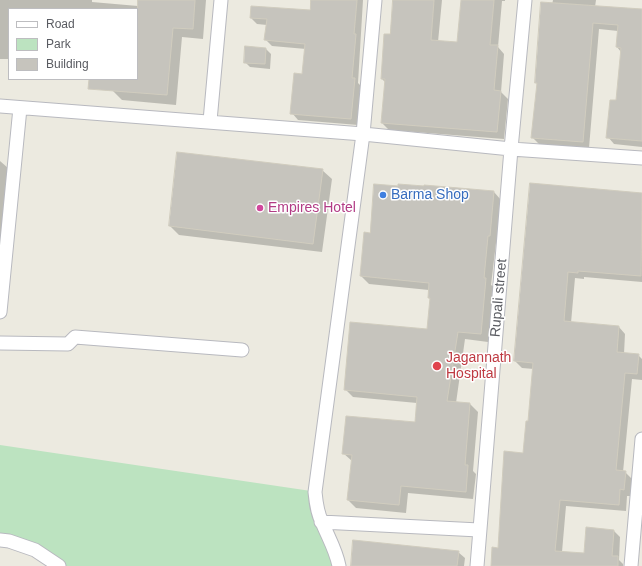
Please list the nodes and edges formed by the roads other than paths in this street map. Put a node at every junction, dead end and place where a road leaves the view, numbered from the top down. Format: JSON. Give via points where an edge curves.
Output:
{"nodes":[{"id":1,"x":221,"y":0,"type":"edge"},
{"id":2,"x":376,"y":0,"type":"edge"},
{"id":3,"x":525,"y":0,"type":"edge"},
{"id":4,"x":0,"y":106,"type":"edge"},
{"id":5,"x":20,"y":108,"type":"junction"},
{"id":6,"x":210,"y":122,"type":"junction"},
{"id":7,"x":363,"y":134,"type":"junction"},
{"id":8,"x":511,"y":149,"type":"junction"},
{"id":9,"x":642,"y":158,"type":"edge"},
{"id":10,"x":0,"y":312,"type":"edge"},
{"id":11,"x":0,"y":343,"type":"edge"},
{"id":12,"x":242,"y":350,"type":"dead end"},
{"id":13,"x":642,"y":439,"type":"edge"},
{"id":14,"x":321,"y":522,"type":"junction"},
{"id":15,"x":479,"y":530,"type":"junction"},
{"id":16,"x":0,"y":540,"type":"edge"},
{"id":17,"x":59,"y":566,"type":"edge"},
{"id":18,"x":339,"y":566,"type":"edge"},
{"id":19,"x":477,"y":566,"type":"edge"},
{"id":20,"x":631,"y":566,"type":"edge"}],
"edges":[{"from":1,"to":6,"type":"street"},
{"from":2,"to":7,"type":"street"},
{"from":3,"to":8,"type":"street","name":"Rupali street"},
{"from":4,"to":5,"type":"street"},
{"from":5,"to":6,"type":"street"},
{"from":5,"to":10,"type":"street"},
{"from":6,"to":7,"type":"street"},
{"from":7,"to":8,"type":"street"},
{"from":7,"to":14,"type":"street","via":[[315,492]]},
{"from":8,"to":9,"type":"street"},
{"from":8,"to":15,"type":"street","name":"Rupali street"},
{"from":11,"to":12,"type":"street","via":[[68,344],[76,337]]},
{"from":13,"to":20,"type":"street"},
{"from":14,"to":15,"type":"street"},
{"from":14,"to":18,"type":"street","via":[[330,536]]},
{"from":15,"to":19,"type":"street","name":"Rupali street"},
{"from":16,"to":17,"type":"street","via":[[35,550]]}]}
